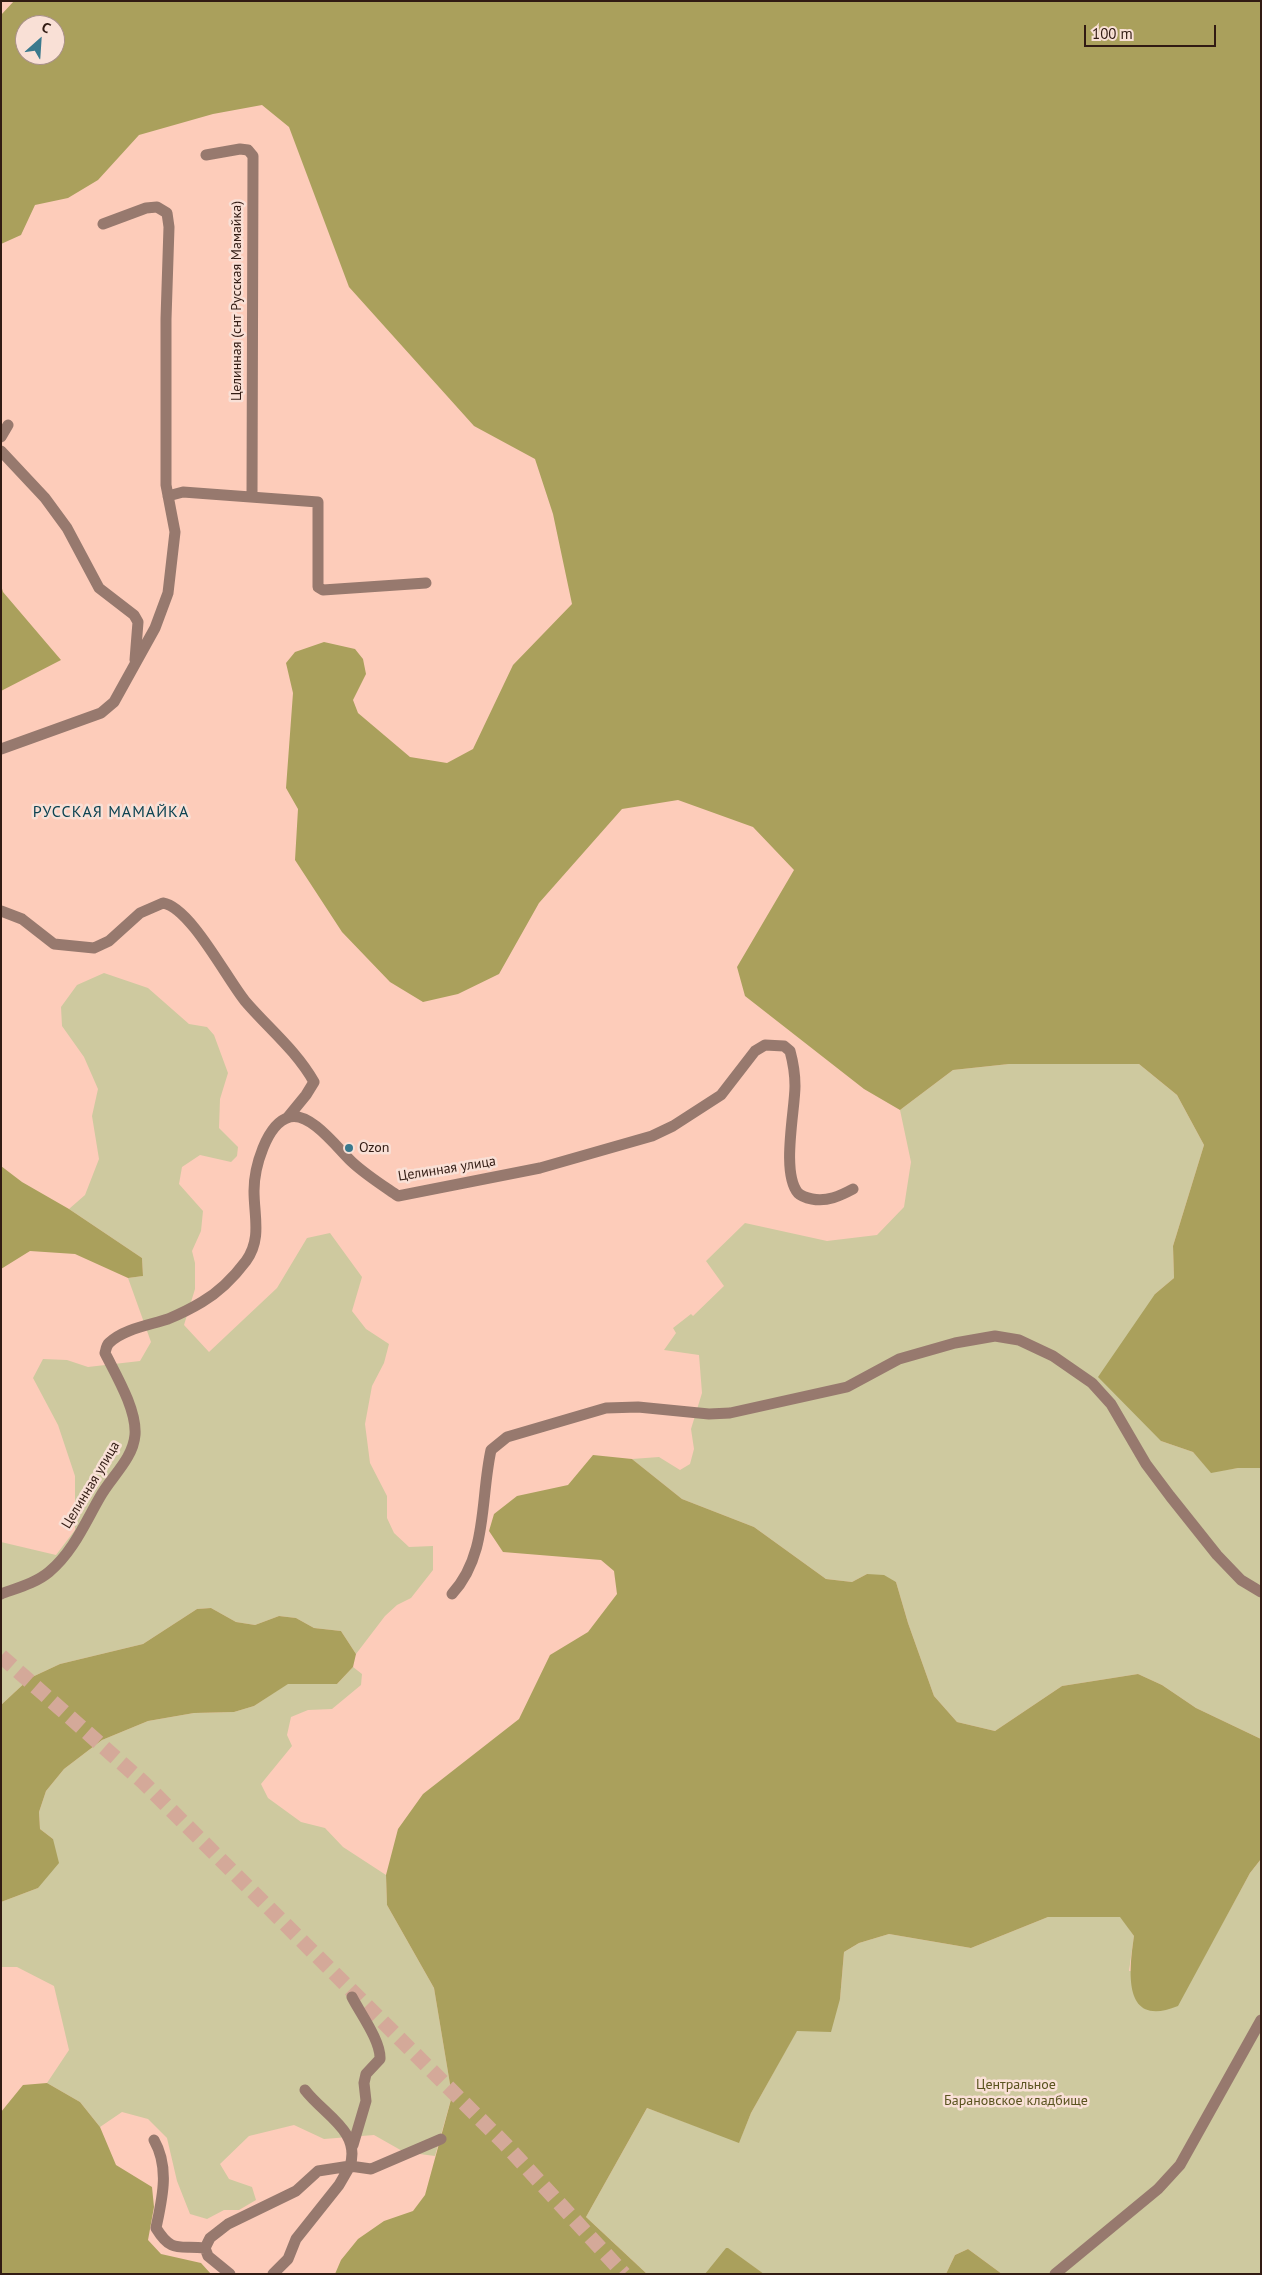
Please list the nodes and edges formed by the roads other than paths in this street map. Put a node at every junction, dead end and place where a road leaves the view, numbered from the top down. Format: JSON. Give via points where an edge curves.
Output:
{"nodes":[{"id":1,"x":206,"y":155,"type":"dead end"},
{"id":2,"x":103,"y":224,"type":"dead end"},
{"id":3,"x":8,"y":425,"type":"dead end"},
{"id":4,"x":1,"y":437,"type":"edge"},
{"id":5,"x":1,"y":451,"type":"edge"},
{"id":6,"x":168,"y":496,"type":"junction"},
{"id":7,"x":252,"y":497,"type":"junction"},
{"id":8,"x":426,"y":583,"type":"dead end"},
{"id":9,"x":135,"y":664,"type":"junction"},
{"id":10,"x":1,"y":749,"type":"edge"},
{"id":11,"x":1,"y":911,"type":"edge"},
{"id":12,"x":288,"y":1118,"type":"junction"},
{"id":13,"x":852,"y":1189,"type":"dead end"},
{"id":14,"x":1261,"y":1592,"type":"edge"},
{"id":15,"x":1,"y":1594,"type":"edge"},
{"id":16,"x":452,"y":1594,"type":"dead end"},
{"id":17,"x":352,"y":1997,"type":"dead end"},
{"id":18,"x":1261,"y":2020,"type":"edge"},
{"id":19,"x":306,"y":2090,"type":"dead end"},
{"id":20,"x":441,"y":2139,"type":"dead end"},
{"id":21,"x":154,"y":2140,"type":"dead end"},
{"id":22,"x":353,"y":2144,"type":"junction"},
{"id":23,"x":350,"y":2166,"type":"junction"},
{"id":24,"x":206,"y":2248,"type":"junction"},
{"id":25,"x":230,"y":2274,"type":"edge"},
{"id":26,"x":273,"y":2274,"type":"edge"},
{"id":27,"x":1055,"y":2274,"type":"edge"}],
"edges":[{"from":1,"to":7,"type":"street","name":"Целинная (снт Русская Мамайка)","via":[[240,149],[248,150],[253,156]]},
{"from":2,"to":6,"type":"street","via":[[146,208],[157,207],[167,213]]},
{"from":3,"to":4,"type":"street"},
{"from":5,"to":9,"type":"street","via":[[45,498],[67,528],[99,588],[134,615],[138,622]]},
{"from":6,"to":7,"type":"street","via":[[183,492]]},
{"from":6,"to":9,"type":"street","via":[[174,532],[168,593],[155,628]]},
{"from":7,"to":8,"type":"street","via":[[318,502],[318,587],[323,590]]},
{"from":9,"to":10,"type":"street","via":[[114,702],[101,713]]},
{"from":11,"to":12,"type":"street","via":[[22,919],[54,944],[94,948],[109,941],[140,912],[163,903],[172,906],[214,953],[244,999],[304,1063],[314,1082]]},
{"from":12,"to":13,"type":"street","name":"Целинная улица","via":[[296,1116],[314,1124],[352,1162],[398,1196],[540,1168],[652,1136],[696,1113],[721,1095],[755,1051],[765,1045],[784,1046],[790,1051],[795,1086],[789,1153],[797,1192],[820,1200],[840,1196]]},
{"from":12,"to":15,"type":"street","name":"Целинная улица","via":[[269,1135],[259,1160],[254,1190],[256,1238],[248,1259],[228,1282],[204,1301],[171,1318],[122,1334],[109,1343],[106,1353],[131,1412],[135,1435],[129,1455],[100,1496],[67,1554],[38,1580]]},
{"from":14,"to":16,"type":"street","via":[[1242,1580],[1217,1555],[1146,1464],[1111,1404],[1092,1383],[1053,1356],[1019,1340],[995,1336],[973,1338],[900,1358],[847,1387],[730,1412],[709,1414],[638,1407],[606,1408],[507,1437],[491,1450],[480,1539],[472,1564]]},
{"from":17,"to":22,"type":"street","via":[[380,2055],[366,2074],[366,2101]]},
{"from":18,"to":27,"type":"street","via":[[1180,2165],[1158,2189]]},
{"from":19,"to":22,"type":"street","via":[[316,2104],[340,2124]]},
{"from":20,"to":23,"type":"street","via":[[371,2169]]},
{"from":21,"to":24,"type":"street","via":[[161,2152],[164,2184],[156,2228],[164,2241],[175,2248]]},
{"from":22,"to":23,"type":"street","via":[[354,2156]]},
{"from":23,"to":24,"type":"street","via":[[318,2171],[296,2192],[228,2224],[210,2238]]},
{"from":23,"to":26,"type":"street","via":[[339,2186],[296,2239],[288,2259]]},
{"from":24,"to":25,"type":"street","via":[[208,2256]]}]}
